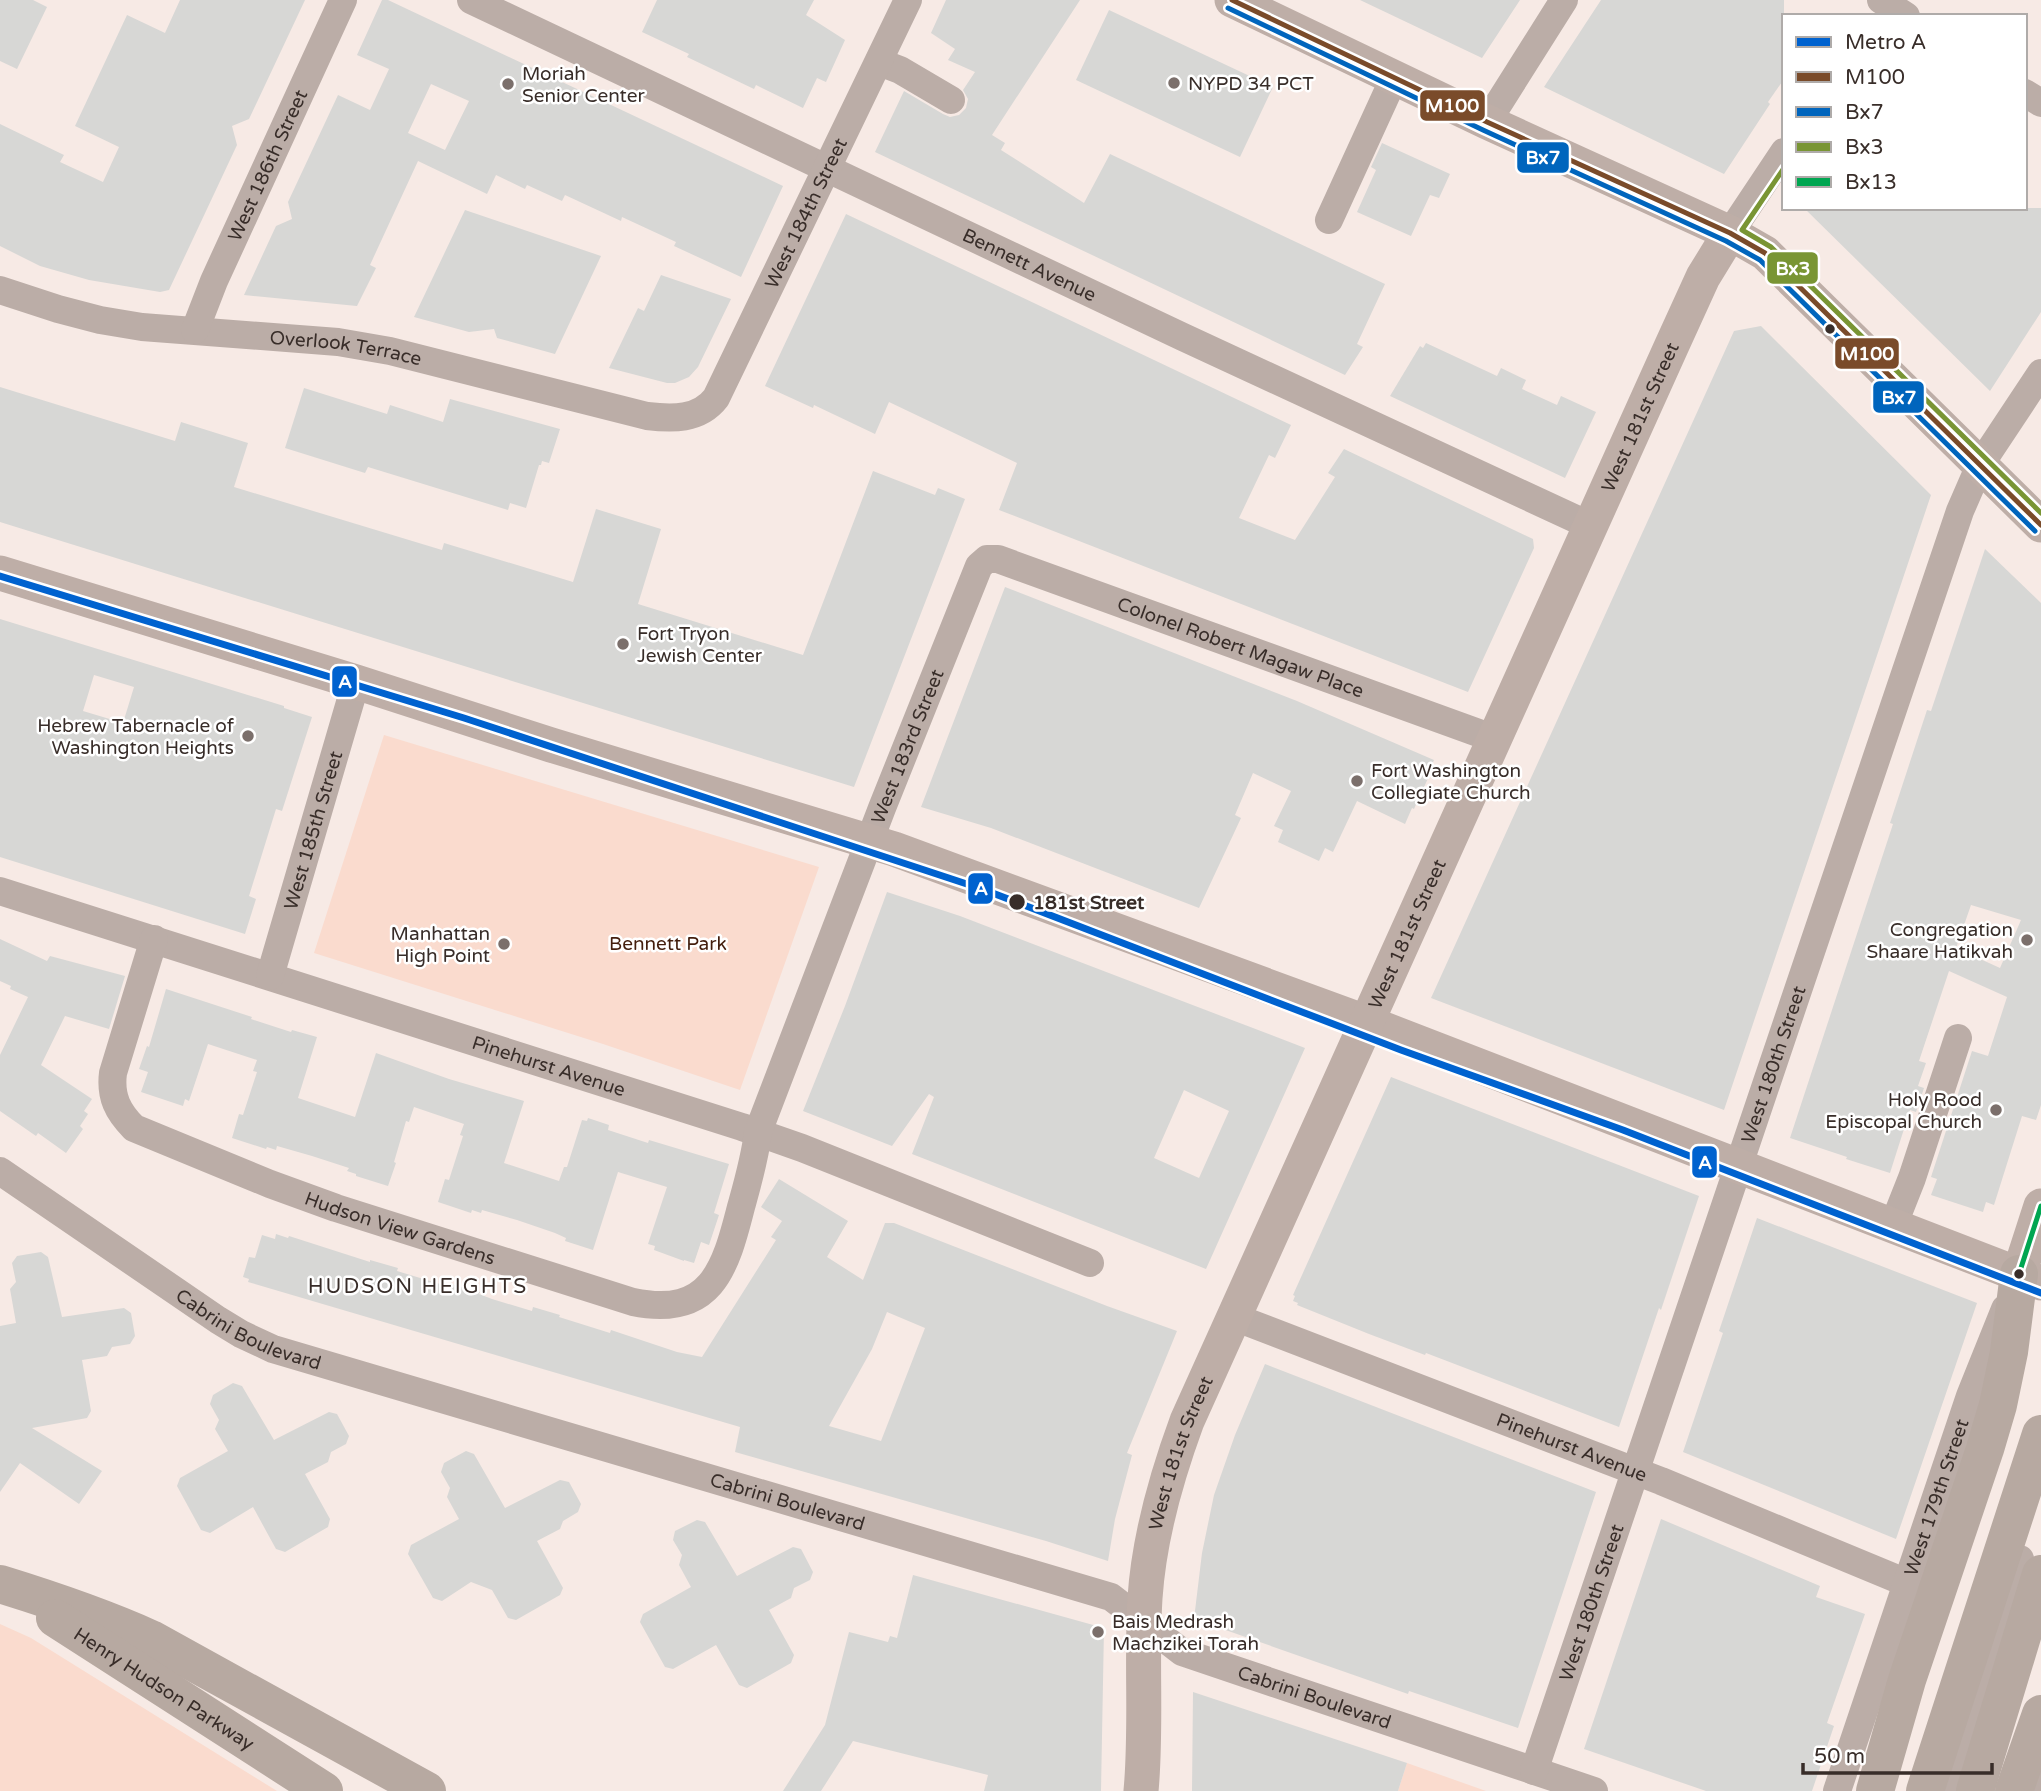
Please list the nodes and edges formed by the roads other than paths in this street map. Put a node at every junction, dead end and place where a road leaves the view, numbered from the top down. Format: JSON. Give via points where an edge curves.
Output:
{"nodes":[{"id":1,"x":343,"y":0,"type":"edge"},
{"id":2,"x":471,"y":0,"type":"edge"},
{"id":3,"x":908,"y":0,"type":"edge"},
{"id":4,"x":1232,"y":0,"type":"edge"},
{"id":5,"x":1564,"y":0,"type":"edge"},
{"id":6,"x":879,"y":62,"type":"junction"},
{"id":7,"x":1394,"y":78,"type":"junction"},
{"id":8,"x":951,"y":100,"type":"dead end"},
{"id":9,"x":1487,"y":122,"type":"junction"},
{"id":10,"x":1782,"y":155,"type":"edge"},
{"id":11,"x":828,"y":168,"type":"junction"},
{"id":12,"x":1329,"y":220,"type":"dead end"},
{"id":13,"x":1730,"y":233,"type":"junction"},
{"id":14,"x":0,"y":290,"type":"edge"},
{"id":15,"x":195,"y":330,"type":"junction"},
{"id":16,"x":2041,"y":373,"type":"edge"},
{"id":17,"x":690,"y":416,"type":"joint"},
{"id":18,"x":1980,"y":465,"type":"junction"},
{"id":19,"x":2041,"y":525,"type":"edge"},
{"id":20,"x":1591,"y":526,"type":"junction"},
{"id":21,"x":987,"y":559,"type":"joint"},
{"id":22,"x":0,"y":573,"type":"edge"},
{"id":23,"x":356,"y":682,"type":"junction"},
{"id":24,"x":1495,"y":738,"type":"junction"},
{"id":25,"x":869,"y":841,"type":"junction"},
{"id":26,"x":0,"y":891,"type":"edge"},
{"id":27,"x":153,"y":939,"type":"junction"},
{"id":28,"x":270,"y":976,"type":"junction"},
{"id":29,"x":1368,"y":1023,"type":"junction"},
{"id":30,"x":1958,"y":1038,"type":"dead end"},
{"id":31,"x":758,"y":1132,"type":"junction"},
{"id":32,"x":1739,"y":1166,"type":"junction"},
{"id":33,"x":0,"y":1171,"type":"edge"},
{"id":34,"x":2041,"y":1206,"type":"edge"},
{"id":35,"x":1893,"y":1226,"type":"junction"},
{"id":36,"x":1090,"y":1263,"type":"dead end"},
{"id":37,"x":2030,"y":1278,"type":"edge"},
{"id":38,"x":1234,"y":1317,"type":"junction"},
{"id":39,"x":2041,"y":1434,"type":"edge"},
{"id":40,"x":1636,"y":1471,"type":"junction"},
{"id":41,"x":2041,"y":1493,"type":"edge"},
{"id":42,"x":2041,"y":1574,"type":"edge"},
{"id":43,"x":1907,"y":1583,"type":"junction"},
{"id":44,"x":0,"y":1584,"type":"edge"},
{"id":45,"x":1992,"y":1586,"type":"junction"},
{"id":46,"x":0,"y":1591,"type":"edge"},
{"id":47,"x":1144,"y":1625,"type":"junction"},
{"id":48,"x":2041,"y":1714,"type":"edge"},
{"id":49,"x":1534,"y":1771,"type":"junction"},
{"id":50,"x":2041,"y":1773,"type":"edge"},
{"id":51,"x":324,"y":1791,"type":"edge"},
{"id":52,"x":427,"y":1791,"type":"edge"},
{"id":53,"x":1142,"y":1791,"type":"edge"},
{"id":54,"x":1594,"y":1791,"type":"edge"},
{"id":55,"x":1837,"y":1791,"type":"edge"},
{"id":56,"x":1875,"y":1791,"type":"edge"},
{"id":57,"x":1893,"y":1791,"type":"edge"},
{"id":58,"x":1925,"y":1791,"type":"edge"},
{"id":59,"x":1944,"y":1791,"type":"edge"},
{"id":60,"x":1975,"y":1791,"type":"edge"},
{"id":61,"x":2014,"y":1791,"type":"edge"},
{"id":62,"x":2035,"y":1791,"type":"edge"}],
"edges":[{"from":1,"to":15,"type":"street","name":"West 186th Street"},
{"from":2,"to":11,"type":"street","name":"Bennett Avenue"},
{"from":3,"to":6,"type":"street","name":"West 184th Street"},
{"from":4,"to":7,"type":"main road"},
{"from":5,"to":9,"type":"street"},
{"from":6,"to":8,"type":"street"},
{"from":6,"to":11,"type":"street","name":"West 184th Street"},
{"from":7,"to":9,"type":"main road"},
{"from":7,"to":12,"type":"street"},
{"from":9,"to":13,"type":"main road"},
{"from":10,"to":13,"type":"street","name":"West 181st Street"},
{"from":11,"to":17,"type":"street","name":"West 184th Street","via":[[716,398]]},
{"from":11,"to":20,"type":"street","name":"Bennett Avenue"},
{"from":13,"to":18,"type":"main road","via":[[1765,253]]},
{"from":13,"to":20,"type":"main road","name":"West 181st Street","via":[[1703,277]]},
{"from":14,"to":15,"type":"street","name":"Overlook Terrace","via":[[100,320]]},
{"from":15,"to":17,"type":"street","name":"Overlook Terrace","via":[[366,346],[647,416]]},
{"from":16,"to":18,"type":"street","name":"West 180th Street"},
{"from":18,"to":19,"type":"main road"},
{"from":18,"to":32,"type":"street","name":"West 180th Street","via":[[1960,511]]},
{"from":20,"to":24,"type":"main road","name":"West 181st Street"},
{"from":21,"to":24,"type":"street","name":"Colonel Robert Magaw Place","via":[[998,559]]},
{"from":21,"to":25,"type":"street","name":"West 183rd Street","via":[[979,566]]},
{"from":22,"to":23,"type":"main road"},
{"from":23,"to":25,"type":"main road"},
{"from":23,"to":28,"type":"street","name":"West 185th Street"},
{"from":24,"to":29,"type":"main road","name":"West 181st Street"},
{"from":25,"to":29,"type":"main road"},
{"from":25,"to":31,"type":"street","name":"West 183rd Street"},
{"from":26,"to":27,"type":"street","name":"Pinehurst Avenue"},
{"from":27,"to":28,"type":"street","name":"Pinehurst Avenue"},
{"from":27,"to":31,"type":"street","name":"Hudson View Gardens","via":[[113,1073],[111,1088],[119,1111],[134,1128],[336,1208],[633,1302],[686,1301],[709,1286],[720,1272],[731,1245]]},
{"from":28,"to":31,"type":"street","name":"Pinehurst Avenue"},
{"from":29,"to":32,"type":"main road"},
{"from":29,"to":38,"type":"main road","name":"West 181st Street"},
{"from":30,"to":35,"type":"street"},
{"from":31,"to":36,"type":"street","name":"Pinehurst Avenue"},
{"from":32,"to":35,"type":"main road"},
{"from":32,"to":40,"type":"street","name":"West 180th Street"},
{"from":33,"to":47,"type":"street","name":"Cabrini Boulevard","via":[[218,1320],[273,1349],[1111,1597]]},
{"from":34,"to":37,"type":"main road","name":"West 179th Street"},
{"from":35,"to":37,"type":"main road"},
{"from":37,"to":43,"type":"street","name":"West 179th Street","via":[[1970,1396]]},
{"from":37,"to":56,"type":"highway","via":[[1985,1449]]},
{"from":38,"to":40,"type":"street","name":"Pinehurst Avenue"},
{"from":38,"to":47,"type":"main road","name":"West 181st Street","via":[[1187,1421],[1163,1492],[1148,1569]]},
{"from":39,"to":45,"type":"highway"},
{"from":40,"to":43,"type":"street","name":"Pinehurst Avenue"},
{"from":40,"to":49,"type":"street","name":"West 180th Street"},
{"from":41,"to":59,"type":"street"},
{"from":42,"to":60,"type":"highway"},
{"from":43,"to":55,"type":"street","name":"West 179th Street"},
{"from":44,"to":52,"type":"highway","via":[[69,1605],[151,1639]]},
{"from":45,"to":57,"type":"highway","via":[[1932,1700]]},
{"from":45,"to":58,"type":"highway"},
{"from":46,"to":51,"type":"highway","name":"Henry Hudson Parkway","via":[[70,1628]]},
{"from":47,"to":49,"type":"street","name":"Cabrini Boulevard","via":[[1182,1652]]},
{"from":47,"to":53,"type":"main road","name":"West 181st Street"},
{"from":48,"to":61,"type":"highway"},
{"from":49,"to":54,"type":"street","name":"Cabrini Boulevard"},
{"from":50,"to":62,"type":"street"}]}
